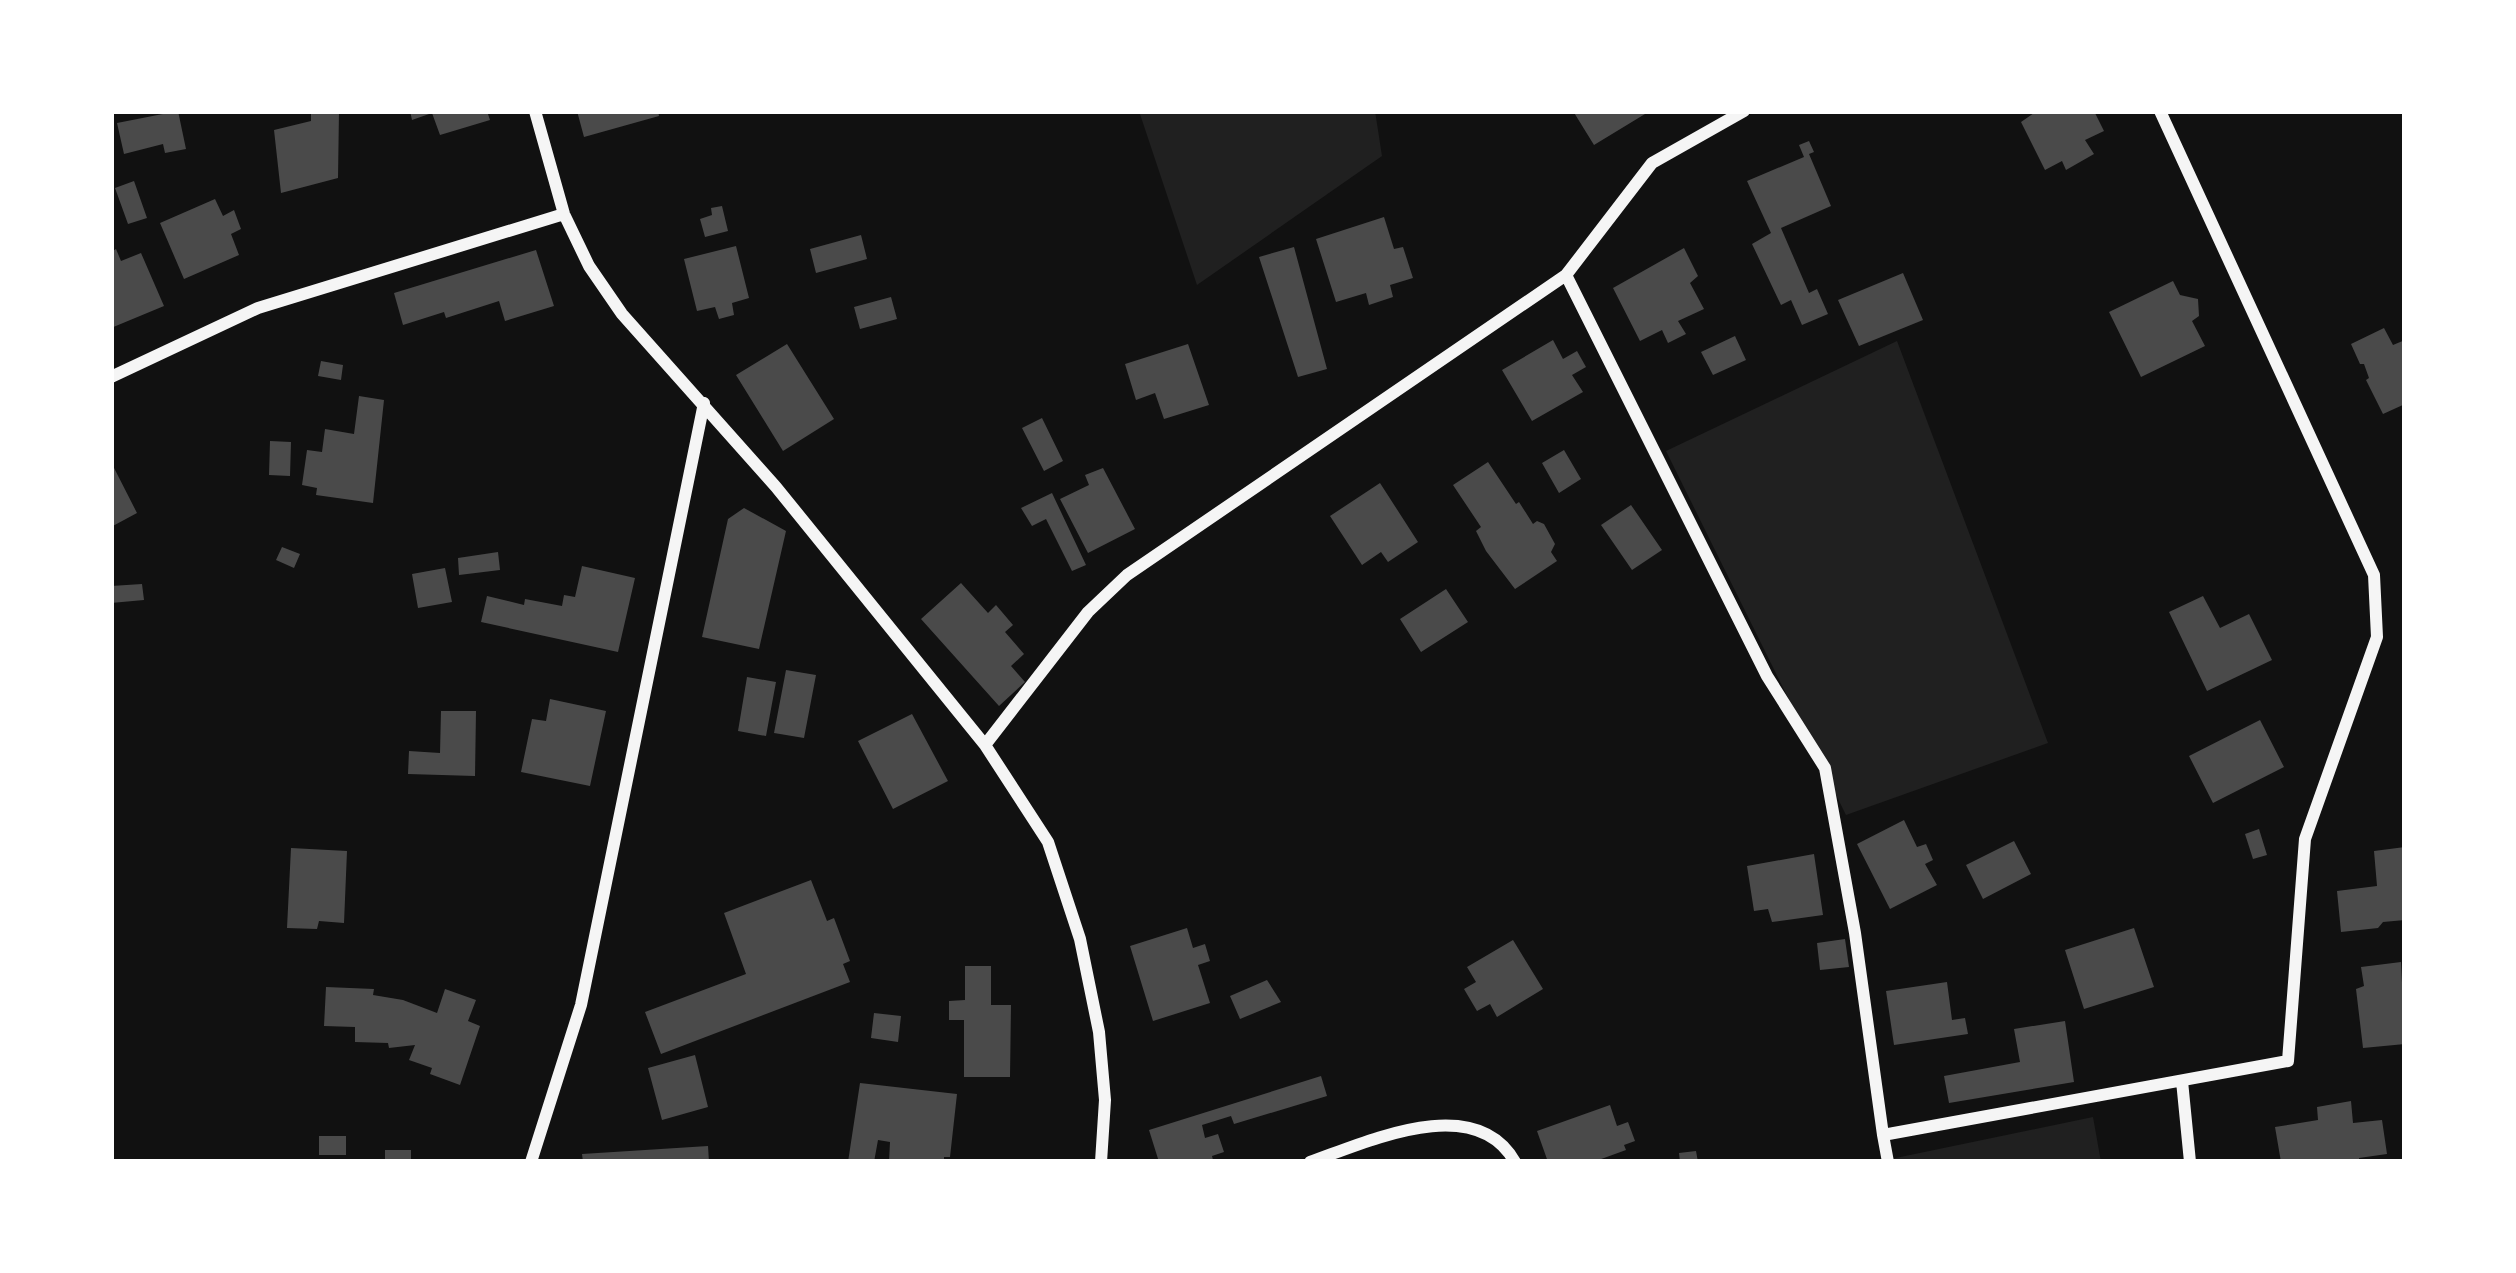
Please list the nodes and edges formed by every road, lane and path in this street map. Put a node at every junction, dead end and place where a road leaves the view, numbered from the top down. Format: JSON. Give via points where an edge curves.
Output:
{"nodes":[{"id":1,"x":536,"y":111,"type":"edge"},
{"id":2,"x":1744,"y":111,"type":"edge"},
{"id":3,"x":2160,"y":111,"type":"edge"},
{"id":4,"x":564,"y":214,"type":"junction"},
{"id":5,"x":1566,"y":275,"type":"junction"},
{"id":6,"x":111,"y":377,"type":"edge"},
{"id":7,"x":704,"y":404,"type":"junction"},
{"id":8,"x":985,"y":745,"type":"junction"},
{"id":9,"x":2182,"y":1081,"type":"junction"},
{"id":10,"x":1883,"y":1135,"type":"junction"},
{"id":11,"x":531,"y":1162,"type":"edge"},
{"id":12,"x":1101,"y":1162,"type":"edge"},
{"id":13,"x":1310,"y":1162,"type":"edge"},
{"id":14,"x":1515,"y":1162,"type":"edge"},
{"id":15,"x":1888,"y":1162,"type":"edge"},
{"id":16,"x":2190,"y":1162,"type":"edge"}],
"edges":[{"from":1,"to":4,"type":"street"},
{"from":2,"to":5,"type":"street","via":[[1652,163]]},
{"from":3,"to":9,"type":"street","via":[[2374,574],[2377,638],[2305,839],[2288,1061]]},
{"from":4,"to":6,"type":"street","via":[[259,308]]},
{"from":4,"to":7,"type":"street","via":[[622,314]]},
{"from":5,"to":8,"type":"street","via":[[1127,575],[1088,612]]},
{"from":5,"to":10,"type":"street","via":[[1767,676],[1826,768]]},
{"from":7,"to":8,"type":"street"},
{"from":7,"to":11,"type":"street","via":[[581,1005]]},
{"from":8,"to":12,"type":"street","via":[[1048,842],[1080,939],[1100,1032]]},
{"from":9,"to":10,"type":"street"},
{"from":9,"to":16,"type":"street"},
{"from":10,"to":15,"type":"street"},
{"from":13,"to":14,"type":"street","via":[[1414,1126],[1444,1126],[1478,1130]]}]}
